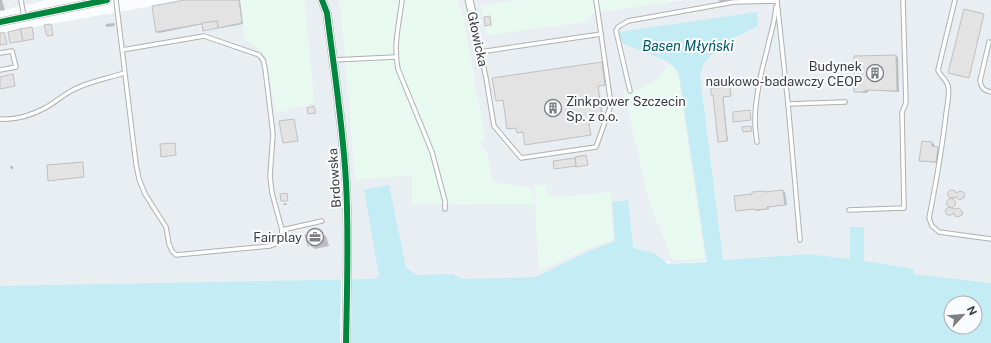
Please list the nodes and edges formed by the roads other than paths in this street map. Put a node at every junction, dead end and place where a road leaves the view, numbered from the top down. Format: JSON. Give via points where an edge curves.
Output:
{"nodes":[{"id":1,"x":21,"y":0,"type":"edge"},
{"id":2,"x":107,"y":0,"type":"edge"},
{"id":3,"x":116,"y":0,"type":"edge"},
{"id":4,"x":402,"y":0,"type":"edge"},
{"id":5,"x":469,"y":0,"type":"edge"},
{"id":6,"x":596,"y":0,"type":"edge"},
{"id":7,"x":776,"y":0,"type":"edge"},
{"id":8,"x":904,"y":0,"type":"edge"},
{"id":9,"x":956,"y":0,"type":"edge"},
{"id":10,"x":324,"y":1,"type":"edge"},
{"id":11,"x":473,"y":16,"type":"joint"},
{"id":12,"x":24,"y":17,"type":"junction"},
{"id":13,"x":0,"y":22,"type":"edge"},
{"id":14,"x":601,"y":34,"type":"junction"},
{"id":15,"x":989,"y":42,"type":"dead end"},
{"id":16,"x":122,"y":50,"type":"junction"},
{"id":17,"x":480,"y":52,"type":"junction"},
{"id":18,"x":0,"y":53,"type":"edge"},
{"id":19,"x":396,"y":58,"type":"junction"},
{"id":20,"x":333,"y":60,"type":"junction"},
{"id":21,"x":0,"y":70,"type":"edge"},
{"id":22,"x":124,"y":73,"type":"junction"},
{"id":23,"x":630,"y":91,"type":"dead end"},
{"id":24,"x":991,"y":92,"type":"edge"},
{"id":25,"x":845,"y":102,"type":"dead end"},
{"id":26,"x":788,"y":104,"type":"junction"},
{"id":27,"x":0,"y":118,"type":"edge"},
{"id":28,"x":757,"y":142,"type":"dead end"},
{"id":29,"x":446,"y":209,"type":"dead end"},
{"id":30,"x":849,"y":210,"type":"dead end"},
{"id":31,"x":322,"y":221,"type":"dead end"},
{"id":32,"x":282,"y":230,"type":"junction"},
{"id":33,"x":800,"y":240,"type":"dead end"},
{"id":34,"x":991,"y":240,"type":"edge"},
{"id":35,"x":346,"y":343,"type":"edge"}],
"edges":[{"from":1,"to":12,"type":"lane"},
{"from":2,"to":12,"type":"street"},
{"from":3,"to":16,"type":"lane"},
{"from":4,"to":19,"type":"lane","via":[[396,36]]},
{"from":5,"to":11,"type":"street","name":"Głowicka"},
{"from":6,"to":14,"type":"lane"},
{"from":7,"to":23,"type":"lane","via":[[734,2],[622,23],[616,31]]},
{"from":7,"to":26,"type":"lane"},
{"from":7,"to":28,"type":"lane","via":[[774,23],[766,51],[756,110]]},
{"from":8,"to":30,"type":"lane","via":[[904,208]]},
{"from":9,"to":34,"type":"lane","via":[[938,70],[948,86],[948,97],[929,218],[932,226],[939,232]]},
{"from":10,"to":20,"type":"street","name":"Brdowska"},
{"from":11,"to":17,"type":"lane","name":"Głowicka"},
{"from":12,"to":13,"type":"street"},
{"from":14,"to":17,"type":"lane"},
{"from":14,"to":17,"type":"lane","name":"Głowicka","via":[[611,105],[596,147],[522,158],[494,126]]},
{"from":15,"to":24,"type":"lane","via":[[980,81],[981,86]]},
{"from":16,"to":22,"type":"lane"},
{"from":16,"to":32,"type":"lane","via":[[204,36],[259,55],[265,68],[273,134],[270,176],[272,193]]},
{"from":18,"to":21,"type":"lane","via":[[12,51],[16,67]]},
{"from":19,"to":20,"type":"lane"},
{"from":19,"to":29,"type":"lane","via":[[398,69],[432,152]]},
{"from":20,"to":35,"type":"street","name":"Brdowska","via":[[346,176]]},
{"from":22,"to":27,"type":"lane","via":[[78,88],[63,95],[46,108],[31,114],[9,119]]},
{"from":22,"to":32,"type":"lane","via":[[139,180],[166,227],[169,244],[176,255],[270,246],[281,238]]},
{"from":25,"to":26,"type":"lane"},
{"from":26,"to":33,"type":"lane"},
{"from":31,"to":32,"type":"lane"}]}
